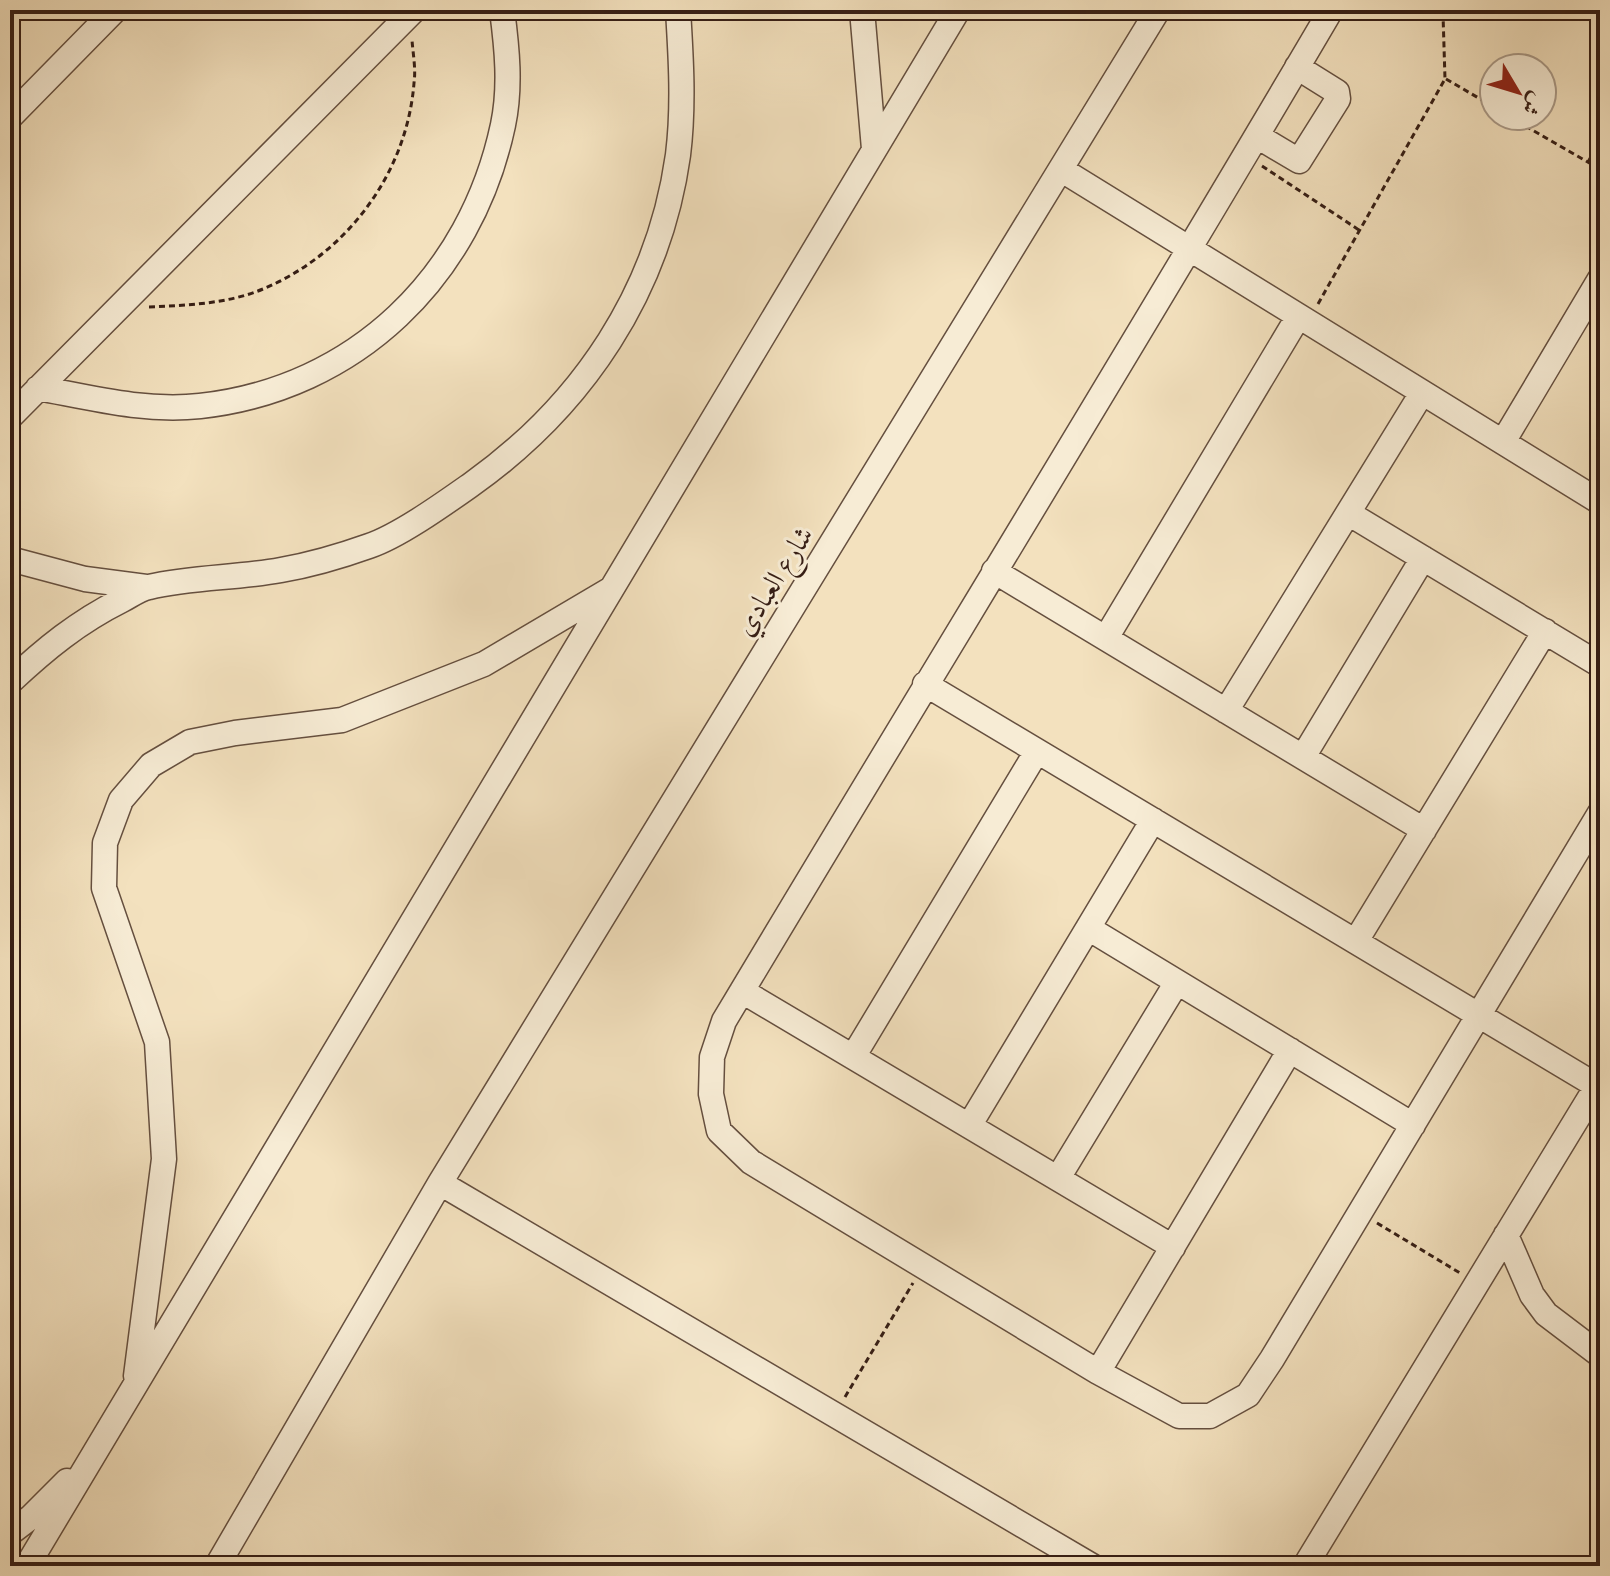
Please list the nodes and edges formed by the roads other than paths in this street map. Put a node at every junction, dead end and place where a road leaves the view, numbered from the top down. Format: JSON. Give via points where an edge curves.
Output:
{"nodes":[{"id":1,"x":115,"y":10,"type":"edge"},
{"id":2,"x":502,"y":10,"type":"edge"},
{"id":3,"x":678,"y":10,"type":"edge"},
{"id":4,"x":862,"y":10,"type":"edge"},
{"id":5,"x":958,"y":10,"type":"edge"},
{"id":6,"x":1158,"y":10,"type":"edge"},
{"id":7,"x":1331,"y":10,"type":"edge"},
{"id":8,"x":412,"y":12,"type":"edge"},
{"id":9,"x":1297,"y":67,"type":"junction"},
{"id":10,"x":10,"y":117,"type":"edge"},
{"id":11,"x":1251,"y":146,"type":"junction"},
{"id":12,"x":874,"y":149,"type":"junction"},
{"id":13,"x":1062,"y":170,"type":"junction"},
{"id":14,"x":1190,"y":250,"type":"junction"},
{"id":15,"x":1600,"y":279,"type":"edge"},
{"id":16,"x":1303,"y":320,"type":"junction"},
{"id":17,"x":38,"y":388,"type":"junction"},
{"id":18,"x":1422,"y":393,"type":"junction"},
{"id":19,"x":10,"y":417,"type":"edge"},
{"id":20,"x":1503,"y":442,"type":"junction"},
{"id":21,"x":1600,"y":502,"type":"edge"},
{"id":22,"x":1348,"y":513,"type":"junction"},
{"id":23,"x":1423,"y":558,"type":"junction"},
{"id":24,"x":10,"y":559,"type":"edge"},
{"id":25,"x":994,"y":571,"type":"junction"},
{"id":26,"x":615,"y":586,"type":"junction"},
{"id":27,"x":146,"y":587,"type":"junction"},
{"id":28,"x":1545,"y":631,"type":"junction"},
{"id":29,"x":1106,"y":638,"type":"junction"},
{"id":30,"x":1600,"y":665,"type":"edge"},
{"id":31,"x":10,"y":682,"type":"edge"},
{"id":32,"x":925,"y":684,"type":"junction"},
{"id":33,"x":1226,"y":711,"type":"junction"},
{"id":34,"x":1037,"y":751,"type":"junction"},
{"id":35,"x":1303,"y":757,"type":"junction"},
{"id":36,"x":1600,"y":813,"type":"edge"},
{"id":37,"x":1153,"y":820,"type":"junction"},
{"id":38,"x":1424,"y":830,"type":"junction"},
{"id":39,"x":1088,"y":928,"type":"junction"},
{"id":40,"x":1356,"y":941,"type":"junction"},
{"id":41,"x":1177,"y":982,"type":"junction"},
{"id":42,"x":742,"y":991,"type":"junction"},
{"id":43,"x":1480,"y":1015,"type":"junction"},
{"id":44,"x":1290,"y":1050,"type":"junction"},
{"id":45,"x":853,"y":1057,"type":"junction"},
{"id":46,"x":1599,"y":1084,"type":"edge"},
{"id":47,"x":1413,"y":1125,"type":"junction"},
{"id":48,"x":969,"y":1126,"type":"junction"},
{"id":49,"x":1058,"y":1178,"type":"junction"},
{"id":50,"x":440,"y":1183,"type":"junction"},
{"id":51,"x":1506,"y":1235,"type":"junction"},
{"id":52,"x":1173,"y":1247,"type":"junction"},
{"id":53,"x":1600,"y":1355,"type":"edge"},
{"id":54,"x":1098,"y":1372,"type":"junction"},
{"id":55,"x":135,"y":1387,"type":"junction"},
{"id":56,"x":97,"y":1449,"type":"junction"},
{"id":57,"x":10,"y":1533,"type":"edge"},
{"id":58,"x":27,"y":1566,"type":"edge"},
{"id":59,"x":217,"y":1566,"type":"edge"},
{"id":60,"x":1092,"y":1566,"type":"edge"},
{"id":61,"x":1305,"y":1566,"type":"edge"}],
"edges":[{"from":1,"to":10,"type":"street"},
{"from":2,"to":17,"type":"street","via":[[508,59],[503,122],[487,184],[460,242],[422,293],[375,337],[321,371],[262,394],[200,406],[136,407]]},
{"from":3,"to":27,"type":"street","via":[[678,154],[666,217],[635,296],[597,364],[542,426],[445,503],[371,546],[282,570]]},
{"from":4,"to":12,"type":"street"},
{"from":5,"to":12,"type":"street"},
{"from":6,"to":13,"type":"street","name":"شارع العبادي"},
{"from":7,"to":9,"type":"street"},
{"from":8,"to":17,"type":"street"},
{"from":9,"to":11,"type":"street"},
{"from":9,"to":11,"type":"street","via":[[1337,92],[1338,99],[1299,161]]},
{"from":11,"to":14,"type":"street"},
{"from":12,"to":26,"type":"street"},
{"from":13,"to":14,"type":"street"},
{"from":13,"to":50,"type":"street","name":"شارع العبادي"},
{"from":14,"to":16,"type":"street"},
{"from":14,"to":25,"type":"street"},
{"from":15,"to":20,"type":"street"},
{"from":16,"to":18,"type":"street"},
{"from":16,"to":29,"type":"street"},
{"from":17,"to":19,"type":"street"},
{"from":18,"to":20,"type":"street"},
{"from":18,"to":22,"type":"street"},
{"from":20,"to":21,"type":"street"},
{"from":22,"to":23,"type":"street"},
{"from":22,"to":33,"type":"street"},
{"from":23,"to":28,"type":"street"},
{"from":23,"to":35,"type":"street"},
{"from":24,"to":27,"type":"street","via":[[85,579]]},
{"from":25,"to":29,"type":"street"},
{"from":25,"to":32,"type":"street"},
{"from":26,"to":55,"type":"street"},
{"from":26,"to":55,"type":"street","via":[[484,664],[342,720],[190,742],[151,765],[121,800],[105,843],[104,888],[157,1042],[164,1159]]},
{"from":27,"to":31,"type":"street","via":[[52,643]]},
{"from":28,"to":30,"type":"street"},
{"from":28,"to":38,"type":"street"},
{"from":29,"to":33,"type":"street"},
{"from":32,"to":34,"type":"street"},
{"from":32,"to":42,"type":"street"},
{"from":33,"to":35,"type":"street"},
{"from":34,"to":37,"type":"street"},
{"from":34,"to":45,"type":"street"},
{"from":35,"to":38,"type":"street"},
{"from":36,"to":43,"type":"street"},
{"from":37,"to":39,"type":"street"},
{"from":37,"to":40,"type":"street"},
{"from":38,"to":40,"type":"street"},
{"from":39,"to":41,"type":"street"},
{"from":39,"to":48,"type":"street"},
{"from":40,"to":43,"type":"street"},
{"from":41,"to":44,"type":"street"},
{"from":41,"to":49,"type":"street"},
{"from":42,"to":45,"type":"street"},
{"from":42,"to":54,"type":"street","via":[[712,1057],[711,1094],[719,1131],[751,1162]]},
{"from":43,"to":46,"type":"street"},
{"from":43,"to":47,"type":"street"},
{"from":44,"to":47,"type":"street"},
{"from":44,"to":52,"type":"street"},
{"from":45,"to":48,"type":"street"},
{"from":46,"to":51,"type":"street"},
{"from":47,"to":54,"type":"street","via":[[1248,1395],[1210,1416],[1179,1416]]},
{"from":48,"to":49,"type":"street"},
{"from":49,"to":52,"type":"street"},
{"from":50,"to":59,"type":"street","name":"شارع العبادي"},
{"from":50,"to":60,"type":"street"},
{"from":51,"to":53,"type":"street","via":[[1546,1314]]},
{"from":51,"to":61,"type":"street"},
{"from":52,"to":54,"type":"street"},
{"from":55,"to":56,"type":"street"},
{"from":56,"to":57,"type":"street"},
{"from":56,"to":58,"type":"street"}]}
